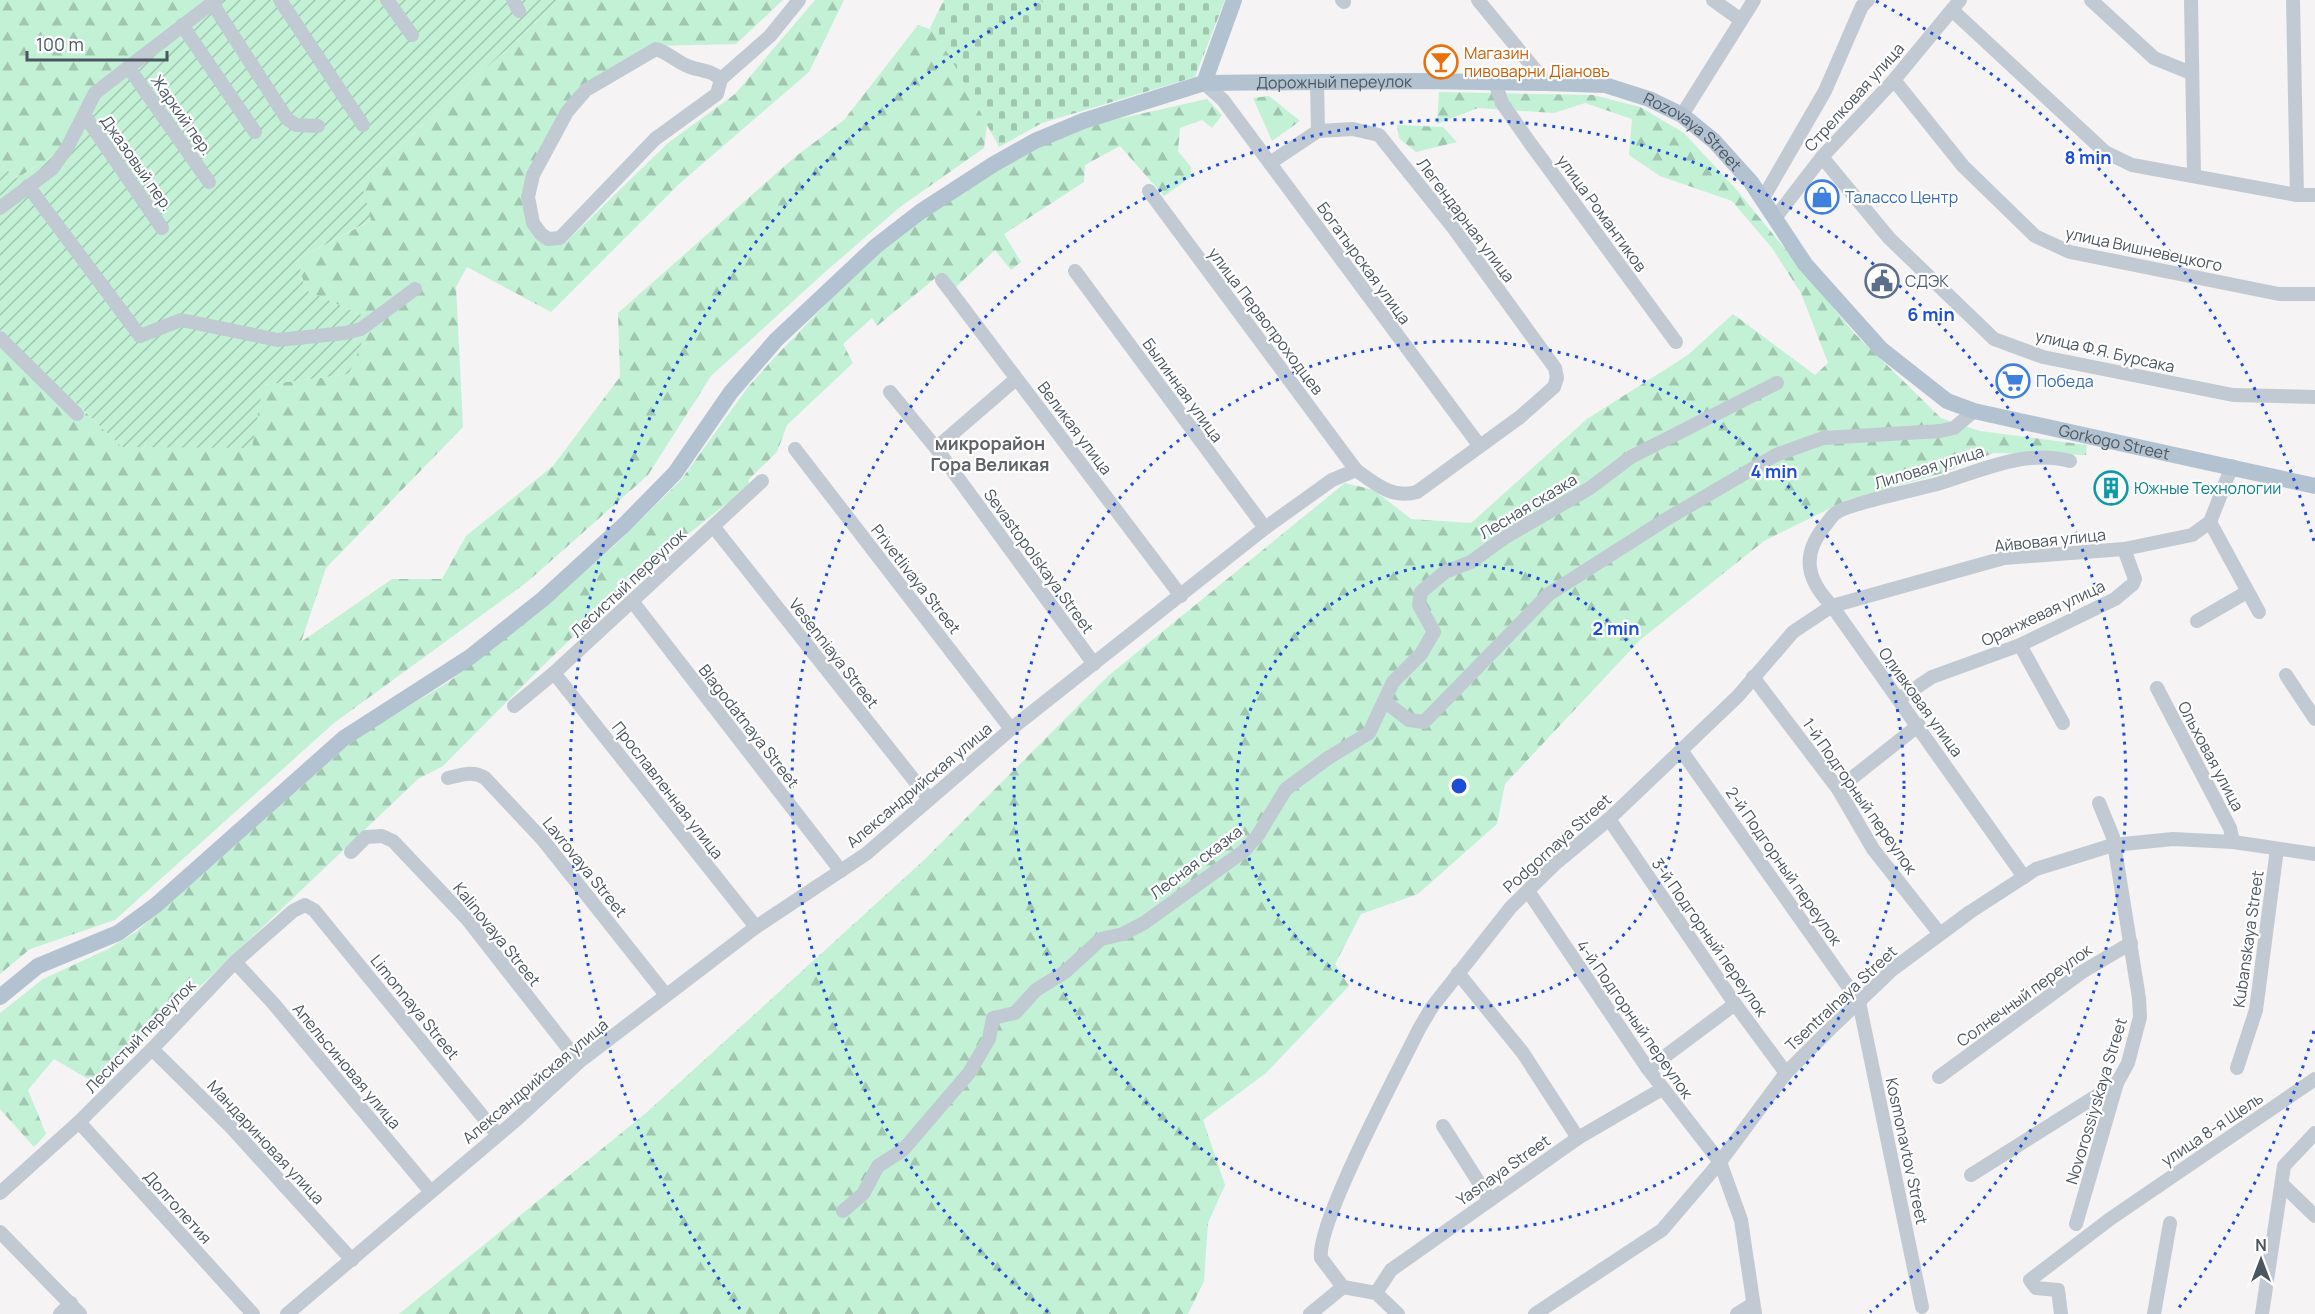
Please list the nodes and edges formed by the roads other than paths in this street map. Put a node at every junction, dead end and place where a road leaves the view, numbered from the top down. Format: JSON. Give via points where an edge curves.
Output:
{"nodes":[{"id":1,"x":280,"y":0,"type":"edge"},
{"id":2,"x":387,"y":0,"type":"edge"},
{"id":3,"x":799,"y":0,"type":"edge"},
{"id":4,"x":1234,"y":0,"type":"edge"},
{"id":5,"x":1478,"y":0,"type":"edge"},
{"id":6,"x":1713,"y":0,"type":"edge"},
{"id":7,"x":1754,"y":0,"type":"edge"},
{"id":8,"x":1868,"y":0,"type":"edge"},
{"id":9,"x":2091,"y":0,"type":"edge"},
{"id":10,"x":2191,"y":0,"type":"edge"},
{"id":11,"x":2293,"y":0,"type":"edge"},
{"id":12,"x":214,"y":1,"type":"edge"},
{"id":13,"x":1956,"y":5,"type":"edge"},
{"id":14,"x":1741,"y":20,"type":"junction"},
{"id":15,"x":182,"y":26,"type":"junction"},
{"id":16,"x":412,"y":35,"type":"dead end"},
{"id":17,"x":129,"y":68,"type":"junction"},
{"id":18,"x":2191,"y":73,"type":"junction"},
{"id":19,"x":721,"y":79,"type":"junction"},
{"id":20,"x":1894,"y":80,"type":"junction"},
{"id":21,"x":1317,"y":81,"type":"junction"},
{"id":22,"x":1495,"y":82,"type":"junction"},
{"id":23,"x":1204,"y":83,"type":"junction"},
{"id":24,"x":1546,"y":83,"type":"junction"},
{"id":25,"x":1605,"y":86,"type":"joint"},
{"id":26,"x":85,"y":116,"type":"junction"},
{"id":27,"x":1682,"y":116,"type":"junction"},
{"id":28,"x":363,"y":125,"type":"dead end"},
{"id":29,"x":318,"y":126,"type":"dead end"},
{"id":30,"x":1318,"y":131,"type":"junction"},
{"id":31,"x":255,"y":132,"type":"dead end"},
{"id":32,"x":1822,"y":157,"type":"junction"},
{"id":33,"x":1270,"y":163,"type":"junction"},
{"id":34,"x":2194,"y":176,"type":"junction"},
{"id":35,"x":209,"y":182,"type":"dead end"},
{"id":36,"x":28,"y":186,"type":"junction"},
{"id":37,"x":1149,"y":191,"type":"dead end"},
{"id":38,"x":2297,"y":195,"type":"junction"},
{"id":39,"x":2315,"y":195,"type":"edge"},
{"id":40,"x":1762,"y":200,"type":"junction"},
{"id":41,"x":0,"y":208,"type":"edge"},
{"id":42,"x":1775,"y":218,"type":"junction"},
{"id":43,"x":162,"y":228,"type":"dead end"},
{"id":44,"x":1075,"y":271,"type":"dead end"},
{"id":45,"x":942,"y":280,"type":"dead end"},
{"id":46,"x":416,"y":289,"type":"dead end"},
{"id":47,"x":2315,"y":294,"type":"edge"},
{"id":48,"x":0,"y":338,"type":"edge"},
{"id":49,"x":1676,"y":342,"type":"dead end"},
{"id":50,"x":1016,"y":379,"type":"junction"},
{"id":51,"x":1777,"y":383,"type":"dead end"},
{"id":52,"x":890,"y":392,"type":"dead end"},
{"id":53,"x":2315,"y":397,"type":"edge"},
{"id":54,"x":1974,"y":411,"type":"junction"},
{"id":55,"x":77,"y":414,"type":"dead end"},
{"id":56,"x":1479,"y":445,"type":"junction"},
{"id":57,"x":936,"y":448,"type":"junction"},
{"id":58,"x":795,"y":449,"type":"dead end"},
{"id":59,"x":2070,"y":461,"type":"dead end"},
{"id":60,"x":2232,"y":466,"type":"junction"},
{"id":61,"x":1356,"y":470,"type":"junction"},
{"id":62,"x":762,"y":481,"type":"dead end"},
{"id":63,"x":2315,"y":486,"type":"edge"},
{"id":64,"x":2210,"y":522,"type":"junction"},
{"id":65,"x":713,"y":526,"type":"junction"},
{"id":66,"x":1264,"y":528,"type":"junction"},
{"id":67,"x":1812,"y":542,"type":"joint"},
{"id":68,"x":2124,"y":549,"type":"junction"},
{"id":69,"x":2247,"y":592,"type":"junction"},
{"id":70,"x":1181,"y":596,"type":"junction"},
{"id":71,"x":632,"y":601,"type":"junction"},
{"id":72,"x":1832,"y":606,"type":"junction"},
{"id":73,"x":2259,"y":612,"type":"dead end"},
{"id":74,"x":2197,"y":621,"type":"dead end"},
{"id":75,"x":2020,"y":645,"type":"junction"},
{"id":76,"x":1094,"y":664,"type":"junction"},
{"id":77,"x":554,"y":673,"type":"junction"},
{"id":78,"x":2286,"y":675,"type":"dead end"},
{"id":79,"x":1753,"y":677,"type":"junction"},
{"id":80,"x":2157,"y":688,"type":"dead end"},
{"id":81,"x":1899,"y":699,"type":"junction"},
{"id":82,"x":1384,"y":701,"type":"junction"},
{"id":83,"x":514,"y":706,"type":"dead end"},
{"id":84,"x":2315,"y":718,"type":"edge"},
{"id":85,"x":2063,"y":723,"type":"dead end"},
{"id":86,"x":1919,"y":725,"type":"junction"},
{"id":87,"x":1011,"y":729,"type":"junction"},
{"id":88,"x":1681,"y":750,"type":"junction"},
{"id":89,"x":448,"y":778,"type":"dead end"},
{"id":90,"x":1838,"y":789,"type":"junction"},
{"id":91,"x":929,"y":799,"type":"junction"},
{"id":92,"x":2099,"y":803,"type":"dead end"},
{"id":93,"x":1609,"y":819,"type":"junction"},
{"id":94,"x":2233,"y":842,"type":"junction"},
{"id":95,"x":2113,"y":845,"type":"junction"},
{"id":96,"x":2277,"y":849,"type":"junction"},
{"id":97,"x":351,"y":852,"type":"dead end"},
{"id":98,"x":2315,"y":854,"type":"edge"},
{"id":99,"x":840,"y":871,"type":"junction"},
{"id":100,"x":2024,"y":877,"type":"junction"},
{"id":101,"x":1528,"y":891,"type":"junction"},
{"id":102,"x":305,"y":904,"type":"joint"},
{"id":103,"x":756,"y":927,"type":"junction"},
{"id":104,"x":1940,"y":934,"type":"junction"},
{"id":105,"x":2130,"y":943,"type":"junction"},
{"id":106,"x":235,"y":962,"type":"junction"},
{"id":107,"x":1458,"y":973,"type":"junction"},
{"id":108,"x":666,"y":995,"type":"junction"},
{"id":109,"x":0,"y":997,"type":"edge"},
{"id":110,"x":1859,"y":1002,"type":"junction"},
{"id":111,"x":1735,"y":1004,"type":"junction"},
{"id":112,"x":153,"y":1049,"type":"junction"},
{"id":113,"x":579,"y":1062,"type":"junction"},
{"id":114,"x":2237,"y":1068,"type":"dead end"},
{"id":115,"x":1648,"y":1069,"type":"junction"},
{"id":116,"x":1786,"y":1072,"type":"junction"},
{"id":117,"x":1939,"y":1077,"type":"dead end"},
{"id":118,"x":2315,"y":1079,"type":"edge"},
{"id":119,"x":2117,"y":1083,"type":"junction"},
{"id":120,"x":1662,"y":1089,"type":"junction"},
{"id":121,"x":79,"y":1122,"type":"junction"},
{"id":122,"x":1443,"y":1126,"type":"dead end"},
{"id":123,"x":2315,"y":1133,"type":"edge"},
{"id":124,"x":497,"y":1134,"type":"junction"},
{"id":125,"x":1578,"y":1138,"type":"junction"},
{"id":126,"x":1720,"y":1162,"type":"junction"},
{"id":127,"x":1971,"y":1175,"type":"dead end"},
{"id":128,"x":2282,"y":1184,"type":"junction"},
{"id":129,"x":2,"y":1189,"type":"edge"},
{"id":130,"x":431,"y":1192,"type":"junction"},
{"id":131,"x":1490,"y":1200,"type":"junction"},
{"id":132,"x":843,"y":1211,"type":"dead end"},
{"id":133,"x":2315,"y":1216,"type":"edge"},
{"id":134,"x":2170,"y":1223,"type":"dead end"},
{"id":135,"x":2076,"y":1224,"type":"dead end"},
{"id":136,"x":0,"y":1232,"type":"edge"},
{"id":137,"x":352,"y":1260,"type":"junction"},
{"id":138,"x":1343,"y":1287,"type":"junction"},
{"id":139,"x":1376,"y":1293,"type":"junction"},
{"id":140,"x":71,"y":1303,"type":"junction"},
{"id":141,"x":1922,"y":1307,"type":"dead end"},
{"id":142,"x":1754,"y":1309,"type":"edge"},
{"id":143,"x":60,"y":1314,"type":"edge"},
{"id":144,"x":80,"y":1314,"type":"edge"},
{"id":145,"x":253,"y":1314,"type":"edge"},
{"id":146,"x":287,"y":1314,"type":"edge"},
{"id":147,"x":1310,"y":1314,"type":"edge"},
{"id":148,"x":1398,"y":1314,"type":"edge"},
{"id":149,"x":1535,"y":1314,"type":"edge"},
{"id":150,"x":1737,"y":1314,"type":"edge"},
{"id":151,"x":2061,"y":1314,"type":"edge"},
{"id":152,"x":2154,"y":1314,"type":"edge"},
{"id":153,"x":2262,"y":1314,"type":"edge"}],
"edges":[{"from":1,"to":28,"type":"street"},
{"from":2,"to":16,"type":"street"},
{"from":3,"to":19,"type":"street","via":[[770,36]]},
{"from":4,"to":23,"type":"main road"},
{"from":5,"to":24,"type":"street"},
{"from":6,"to":14,"type":"street"},
{"from":7,"to":14,"type":"street"},
{"from":8,"to":40,"type":"street","via":[[1825,91]]},
{"from":9,"to":18,"type":"street","via":[[2154,58]]},
{"from":10,"to":18,"type":"street"},
{"from":11,"to":38,"type":"street"},
{"from":12,"to":15,"type":"street"},
{"from":12,"to":29,"type":"street","via":[[287,119],[296,125]]},
{"from":13,"to":20,"type":"street","name":"Стрелковая улица"},
{"from":13,"to":34,"type":"street","via":[[2105,152],[2132,165]]},
{"from":14,"to":27,"type":"street"},
{"from":15,"to":17,"type":"street"},
{"from":15,"to":31,"type":"street"},
{"from":17,"to":26,"type":"street","via":[[95,93]]},
{"from":17,"to":35,"type":"street","name":"Жаркий пер."},
{"from":18,"to":34,"type":"street"},
{"from":19,"to":19,"type":"street","via":[[717,94],[655,139],[560,238],[548,239],[541,234],[533,223],[528,197],[533,175],[567,112],[586,90],[656,49]]},
{"from":20,"to":32,"type":"street","name":"Стрелковая улица"},
{"from":20,"to":47,"type":"street","name":"улица Вишневецкого","via":[[1963,166],[2035,236],[2049,244],[2070,252],[2278,294]]},
{"from":21,"to":22,"type":"main road","name":"Дорожный переулок"},
{"from":21,"to":23,"type":"main road","name":"Дорожный переулок"},
{"from":21,"to":30,"type":"street"},
{"from":22,"to":24,"type":"main road","name":"Дорожный переулок"},
{"from":22,"to":49,"type":"street","name":"улица Романтиков","via":[[1502,103]]},
{"from":23,"to":33,"type":"street","name":"Богатырская улица","via":[[1223,100]]},
{"from":23,"to":109,"type":"main road","name":"Дорожный переулок","via":[[1083,121],[1035,141],[920,212],[876,246],[776,340],[731,392],[675,472],[543,599],[470,657],[344,738],[156,906],[118,933],[38,966]]},
{"from":24,"to":25,"type":"main road","name":"Дорожный переулок"},
{"from":25,"to":27,"type":"main road","name":"Rozovaya Street","via":[[1649,99]]},
{"from":26,"to":36,"type":"street","via":[[52,170]]},
{"from":26,"to":43,"type":"street","name":"Джазовый пер."},
{"from":27,"to":40,"type":"main road","name":"Rozovaya Street","via":[[1714,141]]},
{"from":30,"to":33,"type":"street"},
{"from":30,"to":56,"type":"street","name":"Легендарная улица","via":[[1353,129],[1379,135],[1452,226],[1554,368],[1554,387]]},
{"from":32,"to":42,"type":"street","name":"Стрелковая улица"},
{"from":32,"to":53,"type":"street","name":"улица Ф.Я. Бурсака","via":[[1889,238],[1994,339],[2043,357],[2233,395]]},
{"from":33,"to":56,"type":"street","name":"Богатырская улица"},
{"from":34,"to":38,"type":"street"},
{"from":36,"to":41,"type":"street"},
{"from":36,"to":46,"type":"street","via":[[140,336],[181,320],[278,340],[345,333],[362,328]]},
{"from":37,"to":61,"type":"street","name":"улица Первопроходцев"},
{"from":38,"to":39,"type":"street"},
{"from":40,"to":42,"type":"main road","name":"Rozovaya Street"},
{"from":42,"to":54,"type":"main road","name":"Gorkogo Street","via":[[1805,264],[1881,349],[1947,401]]},
{"from":44,"to":66,"type":"street","name":"Былинная улица"},
{"from":45,"to":50,"type":"street","name":"Великая улица"},
{"from":48,"to":55,"type":"street"},
{"from":50,"to":57,"type":"street"},
{"from":50,"to":70,"type":"street","name":"Великая улица"},
{"from":51,"to":82,"type":"street","name":"Лесная сказка","via":[[1631,457],[1590,488],[1471,562],[1445,572],[1421,592],[1419,606],[1434,632],[1422,654],[1393,682]]},
{"from":52,"to":57,"type":"street","name":"Sevastopolskaya Street"},
{"from":54,"to":60,"type":"main road","name":"Gorkogo Street"},
{"from":54,"to":82,"type":"street","via":[[1954,428],[1822,438],[1776,455],[1549,594],[1424,722],[1409,720]]},
{"from":56,"to":61,"type":"street","via":[[1417,492],[1403,496],[1390,493]]},
{"from":57,"to":76,"type":"street","name":"Sevastopolskaya Street"},
{"from":58,"to":87,"type":"street","name":"Privetlivaya Street"},
{"from":59,"to":67,"type":"street","name":"Лиловая улица","via":[[2050,456],[2004,461],[1836,512]]},
{"from":60,"to":63,"type":"main road","name":"Gorkogo Street"},
{"from":60,"to":64,"type":"street"},
{"from":61,"to":66,"type":"street","name":"Александрийская улица","via":[[1332,480]]},
{"from":62,"to":65,"type":"street","name":"Лесистый переулок"},
{"from":64,"to":68,"type":"street","name":"Айвовая улица","via":[[2192,535]]},
{"from":64,"to":69,"type":"street"},
{"from":65,"to":71,"type":"street","name":"Лесистый переулок"},
{"from":65,"to":91,"type":"street","name":"Vesenniaya Street"},
{"from":66,"to":70,"type":"street","name":"Александрийская улица"},
{"from":67,"to":72,"type":"street","name":"Оливковая улица","via":[[1807,560],[1820,593]]},
{"from":68,"to":72,"type":"street","name":"Айвовая улица","via":[[2004,558]]},
{"from":68,"to":75,"type":"street","name":"Оранжевая улица","via":[[2135,579],[2133,584],[2115,598]]},
{"from":69,"to":73,"type":"street"},
{"from":69,"to":74,"type":"street"},
{"from":70,"to":76,"type":"street","name":"Александрийская улица"},
{"from":71,"to":77,"type":"street","name":"Лесистый переулок"},
{"from":71,"to":99,"type":"street","name":"Blagodatnaya Street"},
{"from":72,"to":79,"type":"street","name":"Podgornaya Street","via":[[1793,632]]},
{"from":72,"to":81,"type":"street","name":"Оливковая улица"},
{"from":75,"to":81,"type":"street","name":"Оранжевая улица","via":[[1932,677]]},
{"from":75,"to":85,"type":"street"},
{"from":76,"to":87,"type":"street","name":"Александрийская улица"},
{"from":77,"to":83,"type":"street","name":"Лесистый переулок"},
{"from":77,"to":103,"type":"street","name":"Прославленная улица"},
{"from":78,"to":84,"type":"street"},
{"from":79,"to":88,"type":"street","name":"Podgornaya Street"},
{"from":79,"to":90,"type":"street","name":"1-й Подгорный переулок"},
{"from":80,"to":94,"type":"street","name":"Ольховая улица","via":[[2230,828]]},
{"from":81,"to":86,"type":"street","name":"Оливковая улица"},
{"from":82,"to":132,"type":"street","name":"Лесная сказка","via":[[1369,733],[1286,789],[1244,851],[1144,923],[1101,939],[1065,972],[1036,990],[1016,1013],[993,1018],[989,1039],[969,1073],[903,1150],[878,1166],[863,1194]]},
{"from":86,"to":90,"type":"street"},
{"from":86,"to":100,"type":"street","name":"Оливковая улица"},
{"from":87,"to":91,"type":"street","name":"Александрийская улица"},
{"from":88,"to":93,"type":"street","name":"Podgornaya Street"},
{"from":88,"to":110,"type":"street","name":"2-й Подгорный переулок"},
{"from":89,"to":108,"type":"street","name":"Lavrovaya Street","via":[[468,773],[484,778],[543,840]]},
{"from":90,"to":104,"type":"street","name":"1-й Подгорный переулок","via":[[1873,849]]},
{"from":91,"to":99,"type":"street","name":"Александрийская улица","via":[[866,854]]},
{"from":92,"to":95,"type":"street","name":"Novorossiyskaya Street"},
{"from":93,"to":101,"type":"street","name":"Podgornaya Street"},
{"from":93,"to":111,"type":"street","name":"3-й Подгорный переулок"},
{"from":94,"to":95,"type":"street","name":"Tsentralnaya Street","via":[[2173,839]]},
{"from":94,"to":96,"type":"street","name":"Tsentralnaya Street"},
{"from":95,"to":100,"type":"street","name":"Tsentralnaya Street","via":[[2036,869]]},
{"from":95,"to":105,"type":"street","name":"Novorossiyskaya Street"},
{"from":96,"to":98,"type":"street","name":"Tsentralnaya Street"},
{"from":96,"to":114,"type":"street","name":"Kubanskaya Street","via":[[2256,1010]]},
{"from":97,"to":113,"type":"street","name":"Kalinovaya Street","via":[[366,837],[382,836],[393,841],[467,919]]},
{"from":99,"to":103,"type":"street","name":"Александрийская улица"},
{"from":100,"to":104,"type":"street","name":"Tsentralnaya Street"},
{"from":101,"to":107,"type":"street","name":"Podgornaya Street"},
{"from":101,"to":115,"type":"street","name":"4-й Подгорный переулок"},
{"from":102,"to":106,"type":"street","name":"Лесистый переулок"},
{"from":102,"to":124,"type":"street","name":"Limonnaya Street","via":[[314,910]]},
{"from":103,"to":108,"type":"street","name":"Александрийская улица"},
{"from":104,"to":110,"type":"street","name":"Tsentralnaya Street","via":[[1893,969]]},
{"from":105,"to":117,"type":"street","name":"Солнечный переулок","via":[[2082,972]]},
{"from":105,"to":119,"type":"street","name":"Novorossiyskaya Street","via":[[2140,1017],[2128,1063]]},
{"from":106,"to":112,"type":"street","name":"Лесистый переулок"},
{"from":106,"to":130,"type":"street","name":"Апельсиновая улица"},
{"from":107,"to":125,"type":"street","via":[[1523,1053]]},
{"from":107,"to":138,"type":"street","name":"Podgornaya Street","via":[[1419,1029],[1334,1205],[1320,1250],[1321,1258]]},
{"from":108,"to":113,"type":"street","name":"Александрийская улица"},
{"from":110,"to":116,"type":"street","name":"Tsentralnaya Street"},
{"from":110,"to":141,"type":"street","name":"Kosmonavtov Street"},
{"from":111,"to":115,"type":"street"},
{"from":111,"to":116,"type":"street","name":"3-й Подгорный переулок"},
{"from":112,"to":121,"type":"street","name":"Лесистый переулок"},
{"from":112,"to":137,"type":"street","name":"Мандариновая улица","via":[[231,1127]]},
{"from":113,"to":124,"type":"street","name":"Александрийская улица"},
{"from":115,"to":120,"type":"street","name":"4-й Подгорный переулок"},
{"from":116,"to":126,"type":"street","name":"Tsentralnaya Street"},
{"from":118,"to":151,"type":"street","name":"улица 8-я Щель","via":[[2127,1207],[2030,1280],[2036,1288],[2058,1290]]},
{"from":119,"to":127,"type":"street"},
{"from":119,"to":135,"type":"street","name":"Novorossiyskaya Street"},
{"from":120,"to":125,"type":"street","name":"Yasnaya Street"},
{"from":120,"to":126,"type":"street","name":"4-й Подгорный переулок"},
{"from":121,"to":129,"type":"street","name":"Лесистый переулок"},
{"from":121,"to":145,"type":"street","name":"Долголетия"},
{"from":122,"to":131,"type":"street"},
{"from":123,"to":128,"type":"street","via":[[2284,1166]]},
{"from":124,"to":130,"type":"street","name":"Александрийская улица"},
{"from":125,"to":131,"type":"street","name":"Yasnaya Street"},
{"from":126,"to":142,"type":"street","name":"4-й Подгорный переулок","via":[[1741,1220]]},
{"from":126,"to":149,"type":"street","name":"Tsentralnaya Street","via":[[1662,1230]]},
{"from":128,"to":133,"type":"street"},
{"from":128,"to":153,"type":"street"},
{"from":130,"to":137,"type":"street","name":"Александрийская улица"},
{"from":131,"to":139,"type":"street","name":"Yasnaya Street","via":[[1391,1270]]},
{"from":134,"to":152,"type":"street"},
{"from":136,"to":140,"type":"street"},
{"from":137,"to":146,"type":"street","name":"Александрийская улица"},
{"from":138,"to":139,"type":"street"},
{"from":138,"to":147,"type":"street"},
{"from":139,"to":148,"type":"street"},
{"from":140,"to":143,"type":"street"},
{"from":140,"to":144,"type":"street"},
{"from":142,"to":150,"type":"street"}]}
